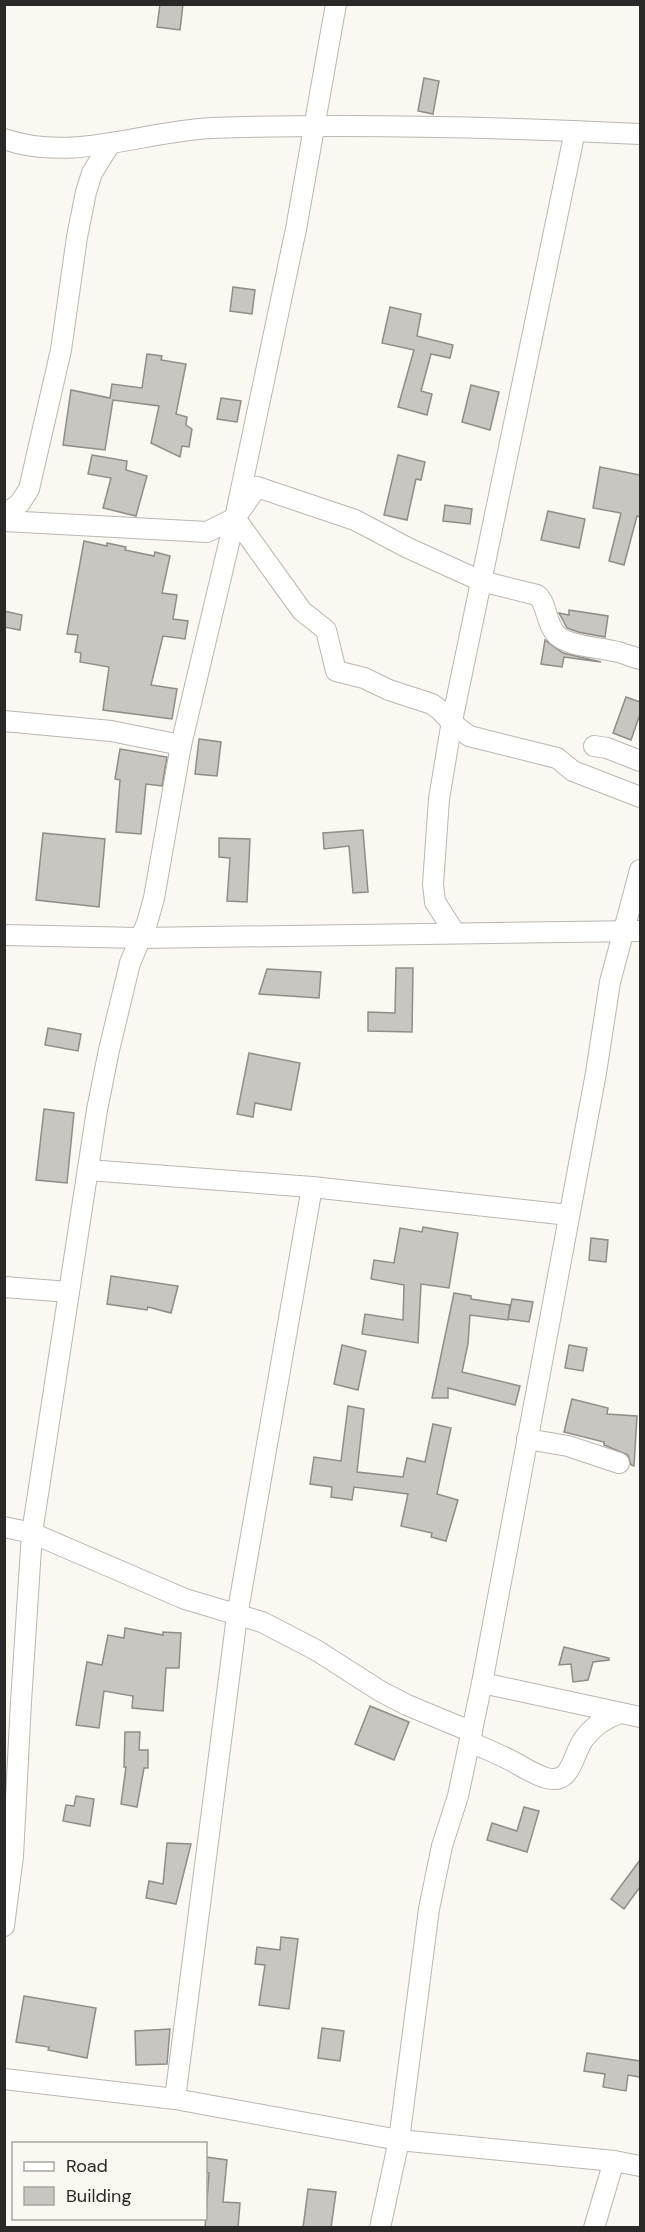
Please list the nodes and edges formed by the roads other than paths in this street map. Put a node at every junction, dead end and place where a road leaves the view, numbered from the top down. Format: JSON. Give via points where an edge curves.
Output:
{"nodes":[{"id":1,"x":336,"y":4,"type":"edge"},
{"id":2,"x":314,"y":127,"type":"junction"},
{"id":3,"x":575,"y":131,"type":"junction"},
{"id":4,"x":640,"y":134,"type":"edge"},
{"id":5,"x":4,"y":139,"type":"edge"},
{"id":6,"x":110,"y":144,"type":"junction"},
{"id":7,"x":4,"y":515,"type":"edge"},
{"id":8,"x":235,"y":518,"type":"junction"},
{"id":9,"x":4,"y":521,"type":"edge"},
{"id":10,"x":481,"y":580,"type":"junction"},
{"id":11,"x":640,"y":659,"type":"edge"},
{"id":12,"x":4,"y":722,"type":"edge"},
{"id":13,"x":452,"y":723,"type":"junction"},
{"id":14,"x":181,"y":745,"type":"junction"},
{"id":15,"x":594,"y":746,"type":"dead end"},
{"id":16,"x":640,"y":761,"type":"edge"},
{"id":17,"x":640,"y":797,"type":"edge"},
{"id":18,"x":640,"y":870,"type":"edge"},
{"id":19,"x":632,"y":931,"type":"edge"},
{"id":20,"x":455,"y":933,"type":"junction"},
{"id":21,"x":4,"y":935,"type":"edge"},
{"id":22,"x":139,"y":938,"type":"junction"},
{"id":23,"x":88,"y":1170,"type":"junction"},
{"id":24,"x":312,"y":1187,"type":"junction"},
{"id":25,"x":568,"y":1215,"type":"junction"},
{"id":26,"x":4,"y":1287,"type":"edge"},
{"id":27,"x":69,"y":1292,"type":"junction"},
{"id":28,"x":527,"y":1439,"type":"junction"},
{"id":29,"x":619,"y":1463,"type":"dead end"},
{"id":30,"x":4,"y":1527,"type":"edge"},
{"id":31,"x":32,"y":1533,"type":"junction"},
{"id":32,"x":237,"y":1616,"type":"junction"},
{"id":33,"x":483,"y":1683,"type":"junction"},
{"id":34,"x":620,"y":1713,"type":"junction"},
{"id":35,"x":640,"y":1717,"type":"edge"},
{"id":36,"x":471,"y":1737,"type":"junction"},
{"id":37,"x":4,"y":1926,"type":"edge"},
{"id":38,"x":4,"y":2079,"type":"edge"},
{"id":39,"x":175,"y":2099,"type":"junction"},
{"id":40,"x":399,"y":2140,"type":"junction"},
{"id":41,"x":614,"y":2161,"type":"junction"},
{"id":42,"x":640,"y":2166,"type":"edge"},
{"id":43,"x":380,"y":2228,"type":"edge"},
{"id":44,"x":594,"y":2228,"type":"edge"}],
"edges":[{"from":1,"to":2,"type":"street"},
{"from":2,"to":3,"type":"street"},
{"from":2,"to":6,"type":"street","via":[[207,129]]},
{"from":2,"to":8,"type":"street"},
{"from":3,"to":4,"type":"street"},
{"from":3,"to":10,"type":"street"},
{"from":5,"to":6,"type":"street","via":[[47,147]]},
{"from":6,"to":7,"type":"street","via":[[92,173],[86,192],[61,350],[29,489],[20,503]]},
{"from":8,"to":9,"type":"street","via":[[198,533]]},
{"from":8,"to":10,"type":"street","via":[[257,487],[356,520]]},
{"from":8,"to":13,"type":"street","via":[[302,611],[326,630],[336,671],[432,704]]},
{"from":8,"to":14,"type":"street"},
{"from":10,"to":11,"type":"street","via":[[537,595],[556,636],[570,643]]},
{"from":10,"to":13,"type":"street"},
{"from":12,"to":14,"type":"street","via":[[111,731]]},
{"from":13,"to":17,"type":"street","via":[[470,736],[557,758],[573,771]]},
{"from":13,"to":20,"type":"street","via":[[439,799],[433,884],[435,902]]},
{"from":14,"to":22,"type":"street","via":[[154,898]]},
{"from":15,"to":16,"type":"street"},
{"from":18,"to":19,"type":"street"},
{"from":19,"to":20,"type":"street"},
{"from":19,"to":25,"type":"street","via":[[610,982]]},
{"from":20,"to":22,"type":"street"},
{"from":21,"to":22,"type":"street"},
{"from":22,"to":23,"type":"street","via":[[109,1050]]},
{"from":23,"to":24,"type":"street"},
{"from":23,"to":27,"type":"street"},
{"from":24,"to":25,"type":"street"},
{"from":24,"to":32,"type":"street"},
{"from":25,"to":28,"type":"street"},
{"from":26,"to":27,"type":"street"},
{"from":27,"to":31,"type":"street"},
{"from":28,"to":29,"type":"street","via":[[568,1446]]},
{"from":28,"to":33,"type":"street"},
{"from":30,"to":31,"type":"street"},
{"from":31,"to":32,"type":"street","via":[[185,1599]]},
{"from":31,"to":37,"type":"street","via":[[13,1856]]},
{"from":32,"to":36,"type":"street","via":[[286,1633],[407,1706]]},
{"from":32,"to":39,"type":"street"},
{"from":33,"to":34,"type":"street"},
{"from":33,"to":36,"type":"street"},
{"from":34,"to":35,"type":"street"},
{"from":34,"to":36,"type":"street","via":[[606,1718],[583,1739],[566,1774],[558,1779],[534,1774]]},
{"from":36,"to":40,"type":"street","via":[[429,1909]]},
{"from":38,"to":39,"type":"street"},
{"from":39,"to":40,"type":"street"},
{"from":40,"to":41,"type":"street"},
{"from":40,"to":43,"type":"street"},
{"from":41,"to":42,"type":"street"},
{"from":41,"to":44,"type":"street"}]}
